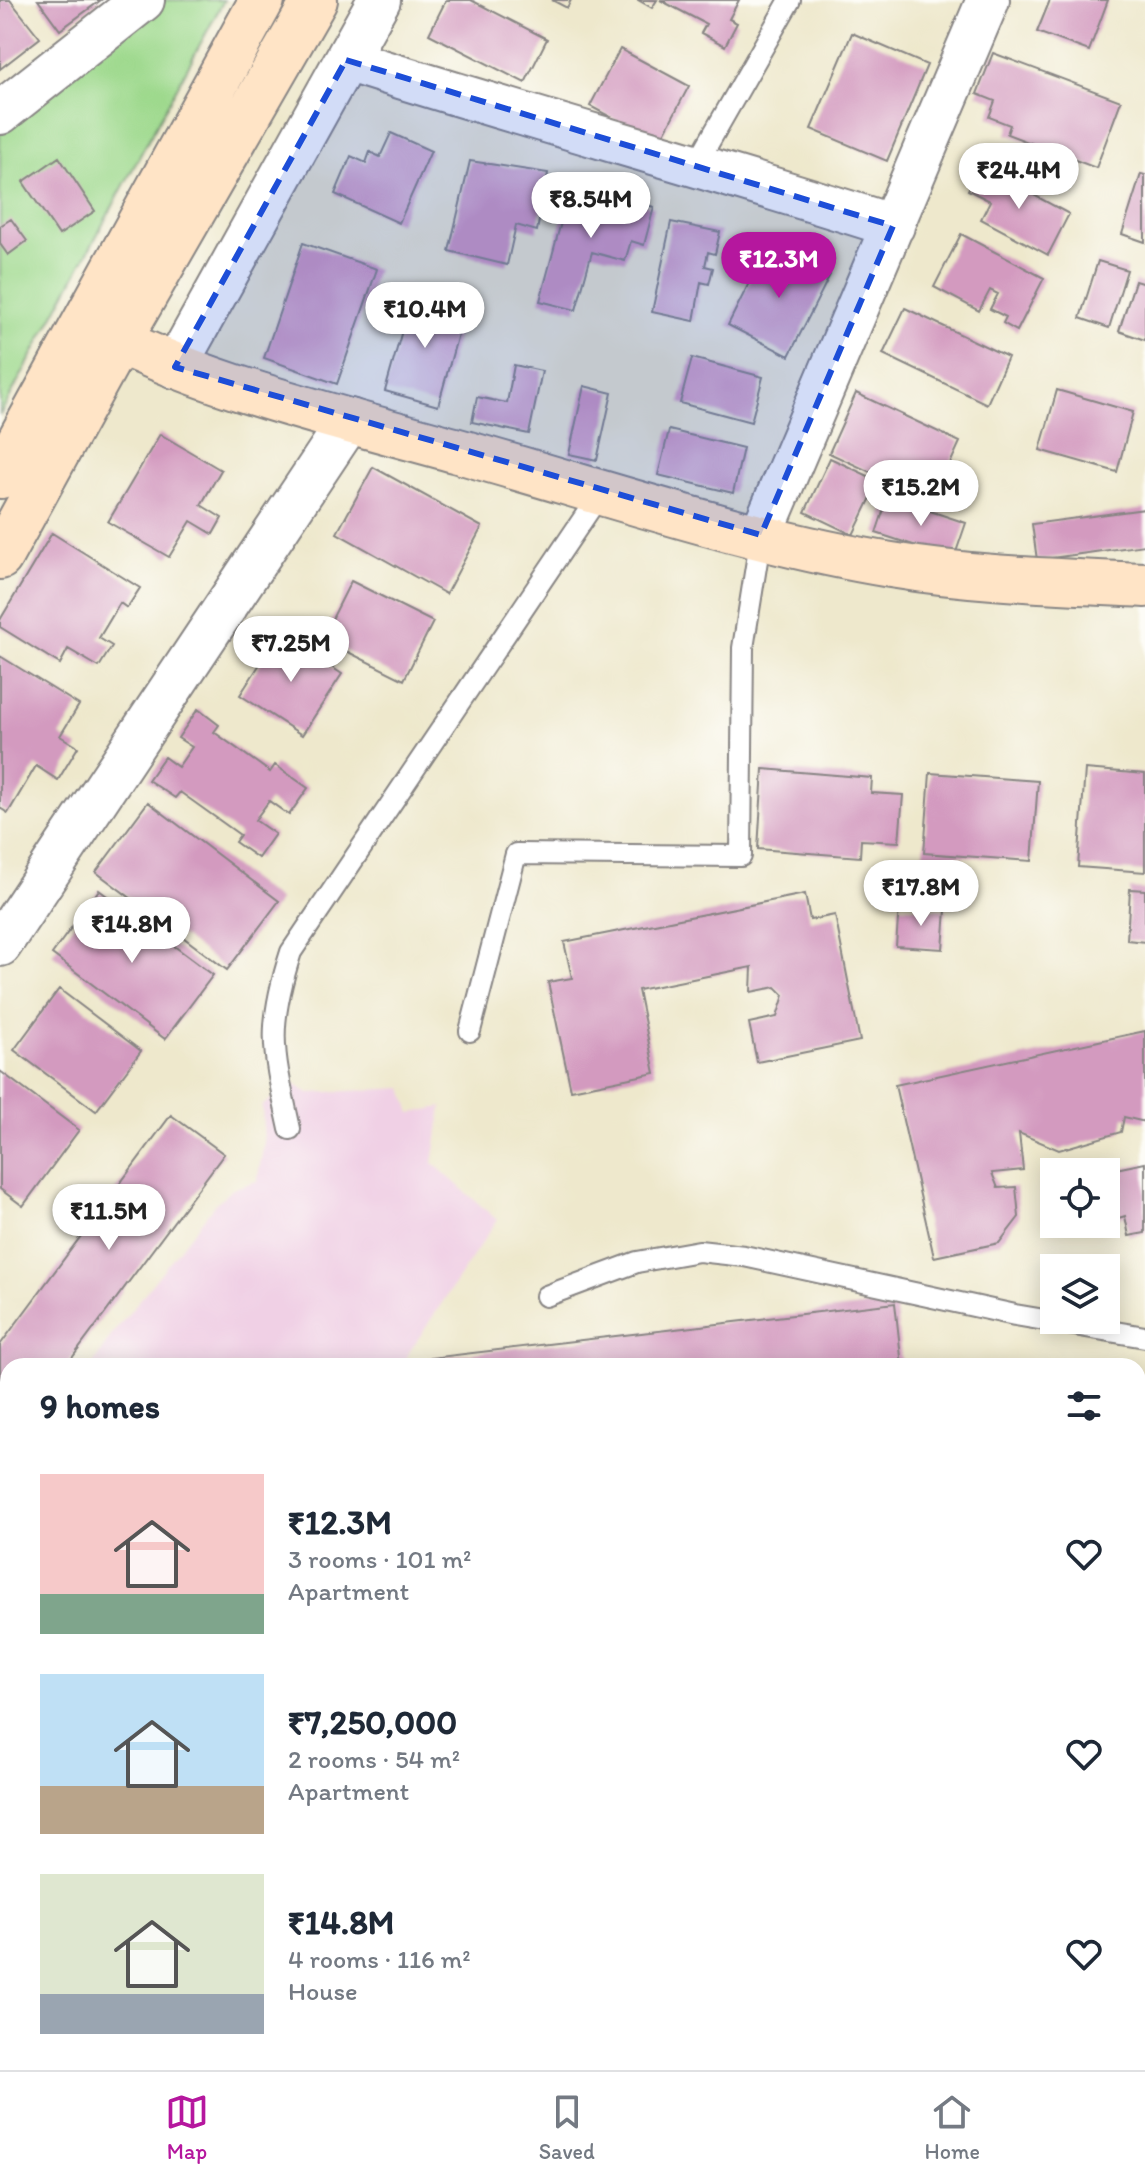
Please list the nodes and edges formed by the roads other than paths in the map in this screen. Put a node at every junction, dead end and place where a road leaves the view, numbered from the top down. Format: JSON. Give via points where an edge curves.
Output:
{"nodes":[{"id":1,"x":143,"y":0,"type":"edge"},
{"id":2,"x":262,"y":0,"type":"edge"},
{"id":3,"x":315,"y":0,"type":"edge"},
{"id":4,"x":379,"y":0,"type":"edge"},
{"id":5,"x":790,"y":0,"type":"edge"},
{"id":6,"x":988,"y":0,"type":"edge"},
{"id":7,"x":346,"y":60,"type":"junction"},
{"id":8,"x":0,"y":113,"type":"edge"},
{"id":9,"x":697,"y":163,"type":"junction"},
{"id":10,"x":893,"y":226,"type":"junction"},
{"id":11,"x":102,"y":334,"type":"junction"},
{"id":12,"x":175,"y":367,"type":"junction"},
{"id":13,"x":350,"y":420,"type":"junction"},
{"id":14,"x":0,"y":476,"type":"edge"},
{"id":15,"x":602,"y":491,"type":"junction"},
{"id":16,"x":761,"y":535,"type":"junction"},
{"id":17,"x":0,"y":557,"type":"edge"},
{"id":18,"x":1145,"y":585,"type":"edge"},
{"id":19,"x":0,"y":945,"type":"edge"},
{"id":20,"x":470,"y":1031,"type":"dead end"},
{"id":21,"x":290,"y":1129,"type":"dead end"},
{"id":22,"x":546,"y":1296,"type":"dead end"},
{"id":23,"x":1145,"y":1337,"type":"edge"}],
"edges":[{"from":1,"to":8,"type":"street"},
{"from":2,"to":11,"type":"street"},
{"from":3,"to":11,"type":"street"},
{"from":4,"to":7,"type":"street"},
{"from":5,"to":9,"type":"lane"},
{"from":6,"to":10,"type":"street"},
{"from":7,"to":9,"type":"street","via":[[536,120]]},
{"from":7,"to":12,"type":"street"},
{"from":9,"to":10,"type":"street"},
{"from":10,"to":16,"type":"street"},
{"from":11,"to":12,"type":"street"},
{"from":11,"to":14,"type":"street"},
{"from":11,"to":17,"type":"street"},
{"from":12,"to":13,"type":"street"},
{"from":13,"to":15,"type":"street"},
{"from":13,"to":19,"type":"street"},
{"from":15,"to":16,"type":"street"},
{"from":15,"to":21,"type":"lane","via":[[291,952],[275,1002],[272,1047]]},
{"from":16,"to":18,"type":"street","via":[[891,565],[1013,579]]},
{"from":16,"to":20,"type":"lane","via":[[743,648],[741,856],[516,854]]},
{"from":22,"to":23,"type":"lane","via":[[637,1262],[699,1251]]}]}
